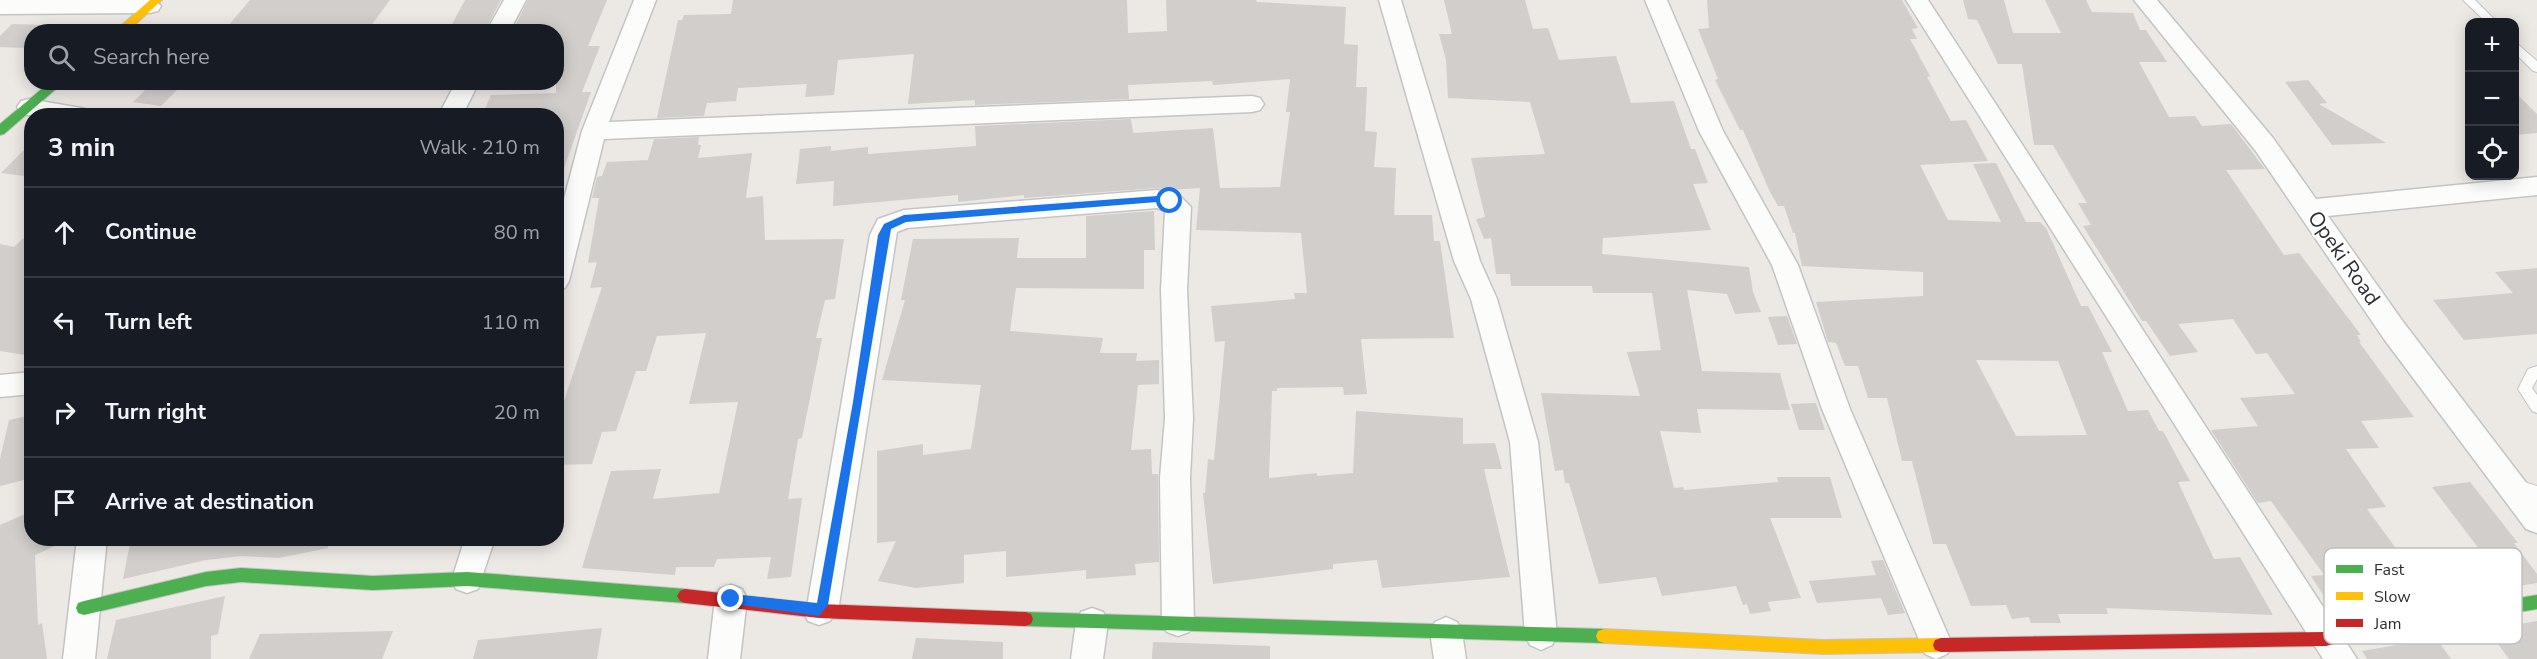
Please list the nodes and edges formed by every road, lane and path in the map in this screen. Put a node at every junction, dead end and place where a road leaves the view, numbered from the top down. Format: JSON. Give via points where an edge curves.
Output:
{"nodes":[{"id":1,"x":515,"y":0,"type":"edge"},
{"id":2,"x":645,"y":0,"type":"edge"},
{"id":3,"x":1390,"y":0,"type":"edge"},
{"id":4,"x":1656,"y":0,"type":"edge"},
{"id":5,"x":1917,"y":0,"type":"edge"},
{"id":6,"x":2145,"y":0,"type":"edge"},
{"id":7,"x":2468,"y":0,"type":"edge"},
{"id":8,"x":153,"y":3,"type":"edge"},
{"id":9,"x":0,"y":7,"type":"edge"},
{"id":10,"x":2488,"y":18,"type":"edge"},
{"id":11,"x":128,"y":24,"type":"edge"},
{"id":12,"x":502,"y":24,"type":"edge"},
{"id":13,"x":2519,"y":50,"type":"edge"},
{"id":14,"x":2537,"y":68,"type":"edge"},
{"id":15,"x":49,"y":90,"type":"edge"},
{"id":16,"x":464,"y":90,"type":"edge"},
{"id":17,"x":1252,"y":104,"type":"dead end"},
{"id":18,"x":29,"y":107,"type":"joint"},
{"id":19,"x":35,"y":108,"type":"edge"},
{"id":20,"x":454,"y":108,"type":"edge"},
{"id":21,"x":24,"y":111,"type":"edge"},
{"id":22,"x":0,"y":131,"type":"edge"},
{"id":23,"x":594,"y":131,"type":"junction"},
{"id":24,"x":2537,"y":186,"type":"edge"},
{"id":25,"x":2310,"y":209,"type":"junction"},
{"id":26,"x":564,"y":245,"type":"edge"},
{"id":27,"x":2537,"y":372,"type":"edge"},
{"id":28,"x":24,"y":384,"type":"edge"},
{"id":29,"x":0,"y":386,"type":"edge"},
{"id":30,"x":2537,"y":407,"type":"edge"},
{"id":31,"x":2508,"y":483,"type":"junction"},
{"id":32,"x":2537,"y":492,"type":"edge"},
{"id":33,"x":2537,"y":520,"type":"edge"},
{"id":34,"x":91,"y":546,"type":"edge"},
{"id":35,"x":477,"y":546,"type":"edge"},
{"id":36,"x":467,"y":579,"type":"junction"},
{"id":37,"x":731,"y":599,"type":"junction"},
{"id":38,"x":2537,"y":602,"type":"edge"},
{"id":39,"x":2522,"y":604,"type":"edge"},
{"id":40,"x":84,"y":608,"type":"junction"},
{"id":41,"x":819,"y":610,"type":"junction"},
{"id":42,"x":1092,"y":622,"type":"junction"},
{"id":43,"x":1178,"y":622,"type":"junction"},
{"id":44,"x":2324,"y":635,"type":"edge"},
{"id":45,"x":1541,"y":636,"type":"junction"},
{"id":46,"x":1936,"y":644,"type":"junction"},
{"id":47,"x":1448,"y":645,"type":"edge"},
{"id":48,"x":2196,"y":649,"type":"edge"},
{"id":49,"x":2333,"y":649,"type":"edge"},
{"id":50,"x":1826,"y":653,"type":"edge"},
{"id":51,"x":79,"y":659,"type":"edge"},
{"id":52,"x":724,"y":659,"type":"edge"},
{"id":53,"x":1087,"y":659,"type":"edge"}],
"edges":[{"from":1,"to":12,"type":"street"},
{"from":2,"to":23,"type":"street"},
{"from":3,"to":45,"type":"street","via":[[1467,261],[1484,298],[1524,442]]},
{"from":4,"to":46,"type":"street","via":[[1711,131],[1785,265],[1836,409]]},
{"from":5,"to":44,"type":"street"},
{"from":6,"to":25,"type":"street","name":"Opeki Road","via":[[2234,107]]},
{"from":7,"to":10,"type":"lane"},
{"from":8,"to":9,"type":"street"},
{"from":8,"to":11,"type":"street"},
{"from":13,"to":14,"type":"lane"},
{"from":15,"to":18,"type":"street"},
{"from":16,"to":20,"type":"street"},
{"from":17,"to":23,"type":"street"},
{"from":18,"to":19,"type":"street"},
{"from":21,"to":22,"type":"street"},
{"from":23,"to":26,"type":"street"},
{"from":24,"to":25,"type":"street"},
{"from":25,"to":31,"type":"street","name":"Opeki Road","via":[[2394,331]]},
{"from":27,"to":30,"type":"lane","via":[[2525,389]]},
{"from":28,"to":29,"type":"street"},
{"from":31,"to":32,"type":"lane"},
{"from":31,"to":33,"type":"street","name":"Opeki Road"},
{"from":34,"to":40,"type":"street"},
{"from":35,"to":36,"type":"street"},
{"from":36,"to":37,"type":"street"},
{"from":36,"to":40,"type":"street","via":[[373,583],[241,575]]},
{"from":37,"to":41,"type":"street"},
{"from":37,"to":52,"type":"street"},
{"from":38,"to":39,"type":"street"},
{"from":40,"to":51,"type":"street"},
{"from":41,"to":42,"type":"street"},
{"from":41,"to":43,"type":"street","via":[[823,605],[887,226],[904,219],[1157,199],[1178,207],[1174,290],[1179,418],[1175,478]]},
{"from":42,"to":43,"type":"street"},
{"from":42,"to":53,"type":"street"},
{"from":43,"to":47,"type":"street"},
{"from":45,"to":47,"type":"street"},
{"from":45,"to":50,"type":"street","via":[[1663,637]]},
{"from":46,"to":48,"type":"street"},
{"from":46,"to":50,"type":"street"},
{"from":48,"to":49,"type":"street"}]}
